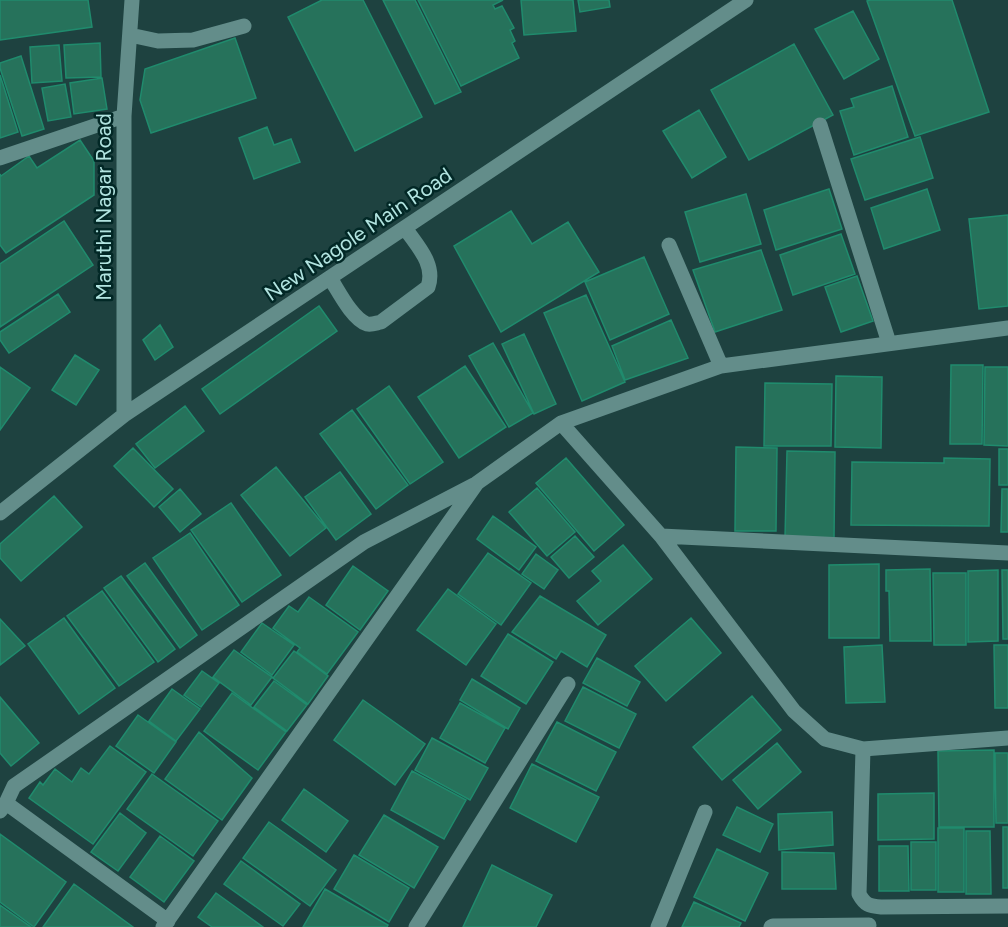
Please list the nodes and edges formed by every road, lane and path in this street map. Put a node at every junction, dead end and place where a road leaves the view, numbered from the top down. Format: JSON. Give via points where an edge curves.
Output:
{"nodes":[{"id":1,"x":132,"y":0,"type":"edge"},
{"id":2,"x":746,"y":0,"type":"edge"},
{"id":3,"x":244,"y":26,"type":"dead end"},
{"id":4,"x":130,"y":35,"type":"junction"},
{"id":5,"x":124,"y":116,"type":"junction"},
{"id":6,"x":820,"y":125,"type":"dead end"},
{"id":7,"x":0,"y":158,"type":"edge"},
{"id":8,"x":405,"y":228,"type":"junction"},
{"id":9,"x":669,"y":246,"type":"dead end"},
{"id":10,"x":330,"y":278,"type":"junction"},
{"id":11,"x":1008,"y":328,"type":"edge"},
{"id":12,"x":889,"y":343,"type":"junction"},
{"id":13,"x":721,"y":366,"type":"junction"},
{"id":14,"x":124,"y":415,"type":"junction"},
{"id":15,"x":561,"y":423,"type":"junction"},
{"id":16,"x":477,"y":483,"type":"junction"},
{"id":17,"x":0,"y":513,"type":"edge"},
{"id":18,"x":661,"y":536,"type":"junction"},
{"id":19,"x":1008,"y":553,"type":"edge"},
{"id":20,"x":568,"y":684,"type":"dead end"},
{"id":21,"x":1008,"y":738,"type":"edge"},
{"id":22,"x":862,"y":749,"type":"junction"},
{"id":23,"x":3,"y":807,"type":"edge"},
{"id":24,"x":705,"y":812,"type":"dead end"},
{"id":25,"x":870,"y":906,"type":"junction"},
{"id":26,"x":1008,"y":906,"type":"edge"},
{"id":27,"x":166,"y":924,"type":"edge"},
{"id":28,"x":869,"y":926,"type":"edge"},
{"id":29,"x":416,"y":927,"type":"edge"},
{"id":30,"x":658,"y":927,"type":"edge"},
{"id":31,"x":771,"y":927,"type":"edge"}],
"edges":[{"from":1,"to":4,"type":"street","name":"Maruthi Nagar Road"},
{"from":2,"to":8,"type":"street","name":"New Nagole Main Road"},
{"from":3,"to":4,"type":"street","via":[[193,40],[158,41]]},
{"from":4,"to":5,"type":"street","name":"Maruthi Nagar Road"},
{"from":5,"to":7,"type":"street"},
{"from":5,"to":14,"type":"street","name":"Maruthi Nagar Road"},
{"from":6,"to":12,"type":"street"},
{"from":8,"to":10,"type":"street","name":"New Nagole Main Road"},
{"from":8,"to":10,"type":"street","via":[[428,261],[431,280],[428,287],[381,322],[372,325],[358,319]]},
{"from":9,"to":13,"type":"street"},
{"from":10,"to":14,"type":"street","name":"New Nagole Main Road"},
{"from":11,"to":12,"type":"street"},
{"from":12,"to":13,"type":"street"},
{"from":13,"to":15,"type":"street"},
{"from":14,"to":17,"type":"street","name":"New Nagole Main Road"},
{"from":15,"to":16,"type":"street"},
{"from":15,"to":18,"type":"street"},
{"from":16,"to":23,"type":"street","via":[[364,542],[14,786]]},
{"from":16,"to":27,"type":"street"},
{"from":18,"to":19,"type":"street"},
{"from":18,"to":22,"type":"street","via":[[794,711],[825,739]]},
{"from":20,"to":29,"type":"street"},
{"from":21,"to":22,"type":"street"},
{"from":22,"to":25,"type":"street","via":[[860,894]]},
{"from":23,"to":27,"type":"street"},
{"from":24,"to":30,"type":"street"},
{"from":25,"to":26,"type":"street"},
{"from":25,"to":28,"type":"street"},
{"from":28,"to":31,"type":"street"}]}
